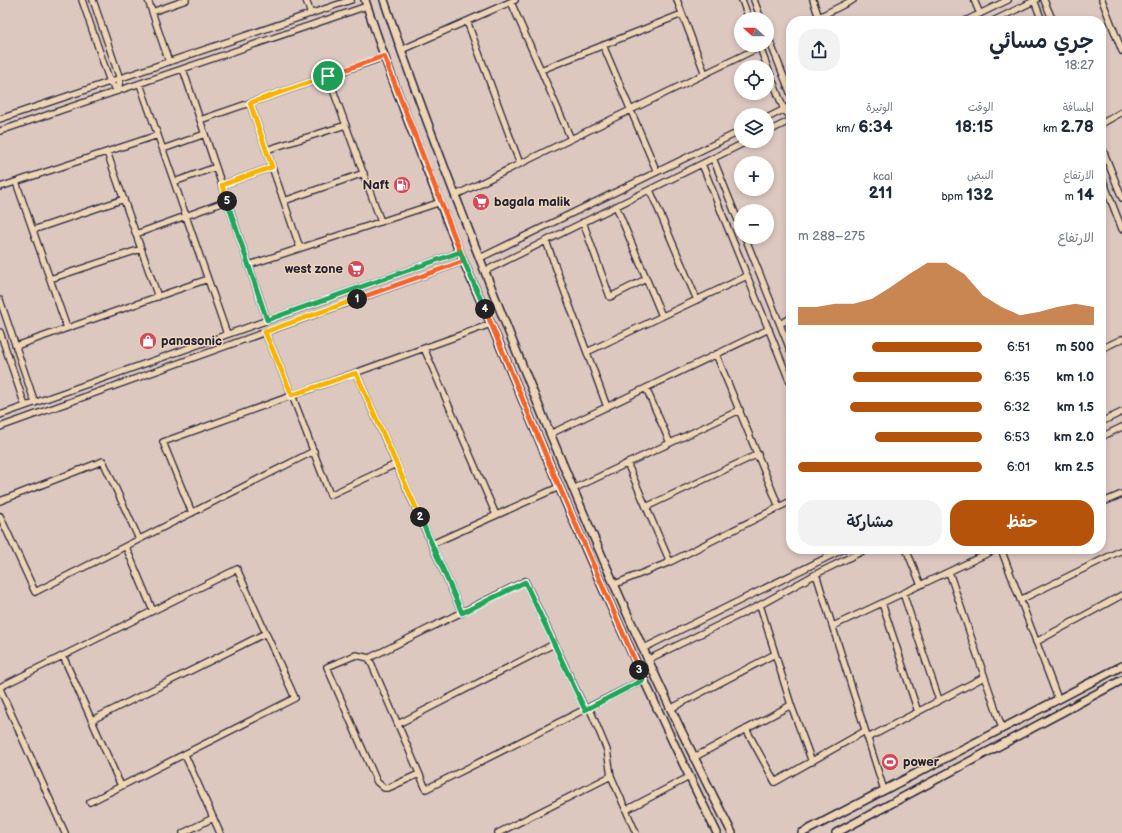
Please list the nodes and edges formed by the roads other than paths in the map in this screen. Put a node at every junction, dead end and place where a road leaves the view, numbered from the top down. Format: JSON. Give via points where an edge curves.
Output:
{"nodes":[{"id":1,"x":82,"y":0,"type":"edge"},
{"id":2,"x":93,"y":0,"type":"edge"},
{"id":3,"x":148,"y":0,"type":"edge"},
{"id":4,"x":186,"y":0,"type":"edge"},
{"id":5,"x":306,"y":0,"type":"edge"},
{"id":6,"x":351,"y":0,"type":"edge"},
{"id":7,"x":384,"y":0,"type":"edge"},
{"id":8,"x":677,"y":0,"type":"edge"},
{"id":9,"x":742,"y":0,"type":"edge"},
{"id":10,"x":754,"y":0,"type":"edge"},
{"id":11,"x":812,"y":0,"type":"edge"},
{"id":12,"x":853,"y":0,"type":"edge"},
{"id":13,"x":974,"y":0,"type":"edge"},
{"id":14,"x":1008,"y":0,"type":"edge"},
{"id":15,"x":1035,"y":0,"type":"edge"},
{"id":16,"x":1044,"y":0,"type":"edge"},
{"id":17,"x":1102,"y":0,"type":"edge"},
{"id":18,"x":513,"y":1,"type":"edge"},
{"id":19,"x":366,"y":3,"type":"edge"},
{"id":20,"x":152,"y":12,"type":"junction"},
{"id":21,"x":746,"y":12,"type":"edge"},
{"id":22,"x":758,"y":12,"type":"edge"},
{"id":23,"x":311,"y":14,"type":"junction"},
{"id":24,"x":682,"y":14,"type":"junction"},
{"id":25,"x":980,"y":14,"type":"junction"},
{"id":26,"x":819,"y":16,"type":"edge"},
{"id":27,"x":825,"y":16,"type":"edge"},
{"id":28,"x":976,"y":16,"type":"edge"},
{"id":29,"x":1003,"y":16,"type":"edge"},
{"id":30,"x":1040,"y":16,"type":"edge"},
{"id":31,"x":1050,"y":16,"type":"edge"},
{"id":32,"x":467,"y":21,"type":"junction"},
{"id":33,"x":1120,"y":38,"type":"edge"},
{"id":34,"x":603,"y":45,"type":"junction"},
{"id":35,"x":401,"y":50,"type":"junction"},
{"id":36,"x":1122,"y":51,"type":"edge"},
{"id":37,"x":747,"y":52,"type":"edge"},
{"id":38,"x":761,"y":52,"type":"edge"},
{"id":39,"x":774,"y":52,"type":"edge"},
{"id":40,"x":384,"y":56,"type":"junction"},
{"id":41,"x":169,"y":62,"type":"junction"},
{"id":42,"x":183,"y":69,"type":"junction"},
{"id":43,"x":541,"y":70,"type":"junction"},
{"id":44,"x":705,"y":74,"type":"junction"},
{"id":45,"x":328,"y":76,"type":"junction"},
{"id":46,"x":120,"y":79,"type":"junction"},
{"id":47,"x":110,"y":82,"type":"junction"},
{"id":48,"x":786,"y":82,"type":"edge"},
{"id":49,"x":140,"y":84,"type":"junction"},
{"id":50,"x":118,"y":91,"type":"junction"},
{"id":51,"x":250,"y":103,"type":"junction"},
{"id":52,"x":630,"y":110,"type":"junction"},
{"id":53,"x":784,"y":110,"type":"joint"},
{"id":54,"x":1122,"y":112,"type":"edge"},
{"id":55,"x":774,"y":115,"type":"edge"},
{"id":56,"x":0,"y":119,"type":"edge"},
{"id":57,"x":200,"y":120,"type":"junction"},
{"id":58,"x":1106,"y":121,"type":"edge"},
{"id":59,"x":786,"y":122,"type":"edge"},
{"id":60,"x":346,"y":125,"type":"junction"},
{"id":61,"x":774,"y":128,"type":"edge"},
{"id":62,"x":0,"y":131,"type":"edge"},
{"id":63,"x":205,"y":134,"type":"junction"},
{"id":64,"x":734,"y":134,"type":"edge"},
{"id":65,"x":158,"y":135,"type":"junction"},
{"id":66,"x":571,"y":139,"type":"junction"},
{"id":67,"x":734,"y":148,"type":"edge"},
{"id":68,"x":163,"y":149,"type":"junction"},
{"id":69,"x":266,"y":150,"type":"junction"},
{"id":70,"x":107,"y":152,"type":"junction"},
{"id":71,"x":713,"y":158,"type":"junction"},
{"id":72,"x":1106,"y":158,"type":"edge"},
{"id":73,"x":520,"y":164,"type":"junction"},
{"id":74,"x":702,"y":164,"type":"junction"},
{"id":75,"x":216,"y":167,"type":"junction"},
{"id":76,"x":272,"y":167,"type":"junction"},
{"id":77,"x":657,"y":172,"type":"junction"},
{"id":78,"x":364,"y":173,"type":"junction"},
{"id":79,"x":16,"y":182,"type":"junction"},
{"id":80,"x":174,"y":182,"type":"junction"},
{"id":81,"x":222,"y":185,"type":"junction"},
{"id":82,"x":0,"y":187,"type":"edge"},
{"id":83,"x":1106,"y":188,"type":"edge"},
{"id":84,"x":650,"y":190,"type":"junction"},
{"id":85,"x":456,"y":195,"type":"junction"},
{"id":86,"x":1122,"y":198,"type":"edge"},
{"id":87,"x":124,"y":200,"type":"junction"},
{"id":88,"x":284,"y":200,"type":"junction"},
{"id":89,"x":227,"y":201,"type":"junction"},
{"id":90,"x":441,"y":202,"type":"junction"},
{"id":91,"x":616,"y":206,"type":"junction"},
{"id":92,"x":734,"y":210,"type":"edge"},
{"id":93,"x":186,"y":216,"type":"junction"},
{"id":94,"x":381,"y":222,"type":"junction"},
{"id":95,"x":583,"y":222,"type":"junction"},
{"id":96,"x":1122,"y":229,"type":"edge"},
{"id":97,"x":33,"y":230,"type":"junction"},
{"id":98,"x":136,"y":234,"type":"junction"},
{"id":99,"x":546,"y":241,"type":"junction"},
{"id":100,"x":748,"y":244,"type":"edge"},
{"id":101,"x":300,"y":248,"type":"junction"},
{"id":102,"x":141,"y":249,"type":"junction"},
{"id":103,"x":460,"y":252,"type":"junction"},
{"id":104,"x":480,"y":258,"type":"junction"},
{"id":105,"x":464,"y":261,"type":"junction"},
{"id":106,"x":249,"y":265,"type":"junction"},
{"id":107,"x":485,"y":271,"type":"junction"},
{"id":108,"x":747,"y":276,"type":"junction"},
{"id":109,"x":50,"y":279,"type":"junction"},
{"id":110,"x":208,"y":279,"type":"junction"},
{"id":111,"x":646,"y":279,"type":"junction"},
{"id":112,"x":158,"y":297,"type":"junction"},
{"id":113,"x":0,"y":300,"type":"edge"},
{"id":114,"x":697,"y":300,"type":"junction"},
{"id":115,"x":662,"y":316,"type":"junction"},
{"id":116,"x":267,"y":320,"type":"junction"},
{"id":117,"x":786,"y":321,"type":"edge"},
{"id":118,"x":491,"y":324,"type":"junction"},
{"id":119,"x":780,"y":324,"type":"junction"},
{"id":120,"x":67,"y":328,"type":"junction"},
{"id":121,"x":769,"y":330,"type":"junction"},
{"id":122,"x":0,"y":332,"type":"edge"},
{"id":123,"x":265,"y":332,"type":"junction"},
{"id":124,"x":227,"y":334,"type":"junction"},
{"id":125,"x":786,"y":339,"type":"edge"},
{"id":126,"x":1122,"y":339,"type":"edge"},
{"id":127,"x":16,"y":346,"type":"junction"},
{"id":128,"x":1106,"y":347,"type":"edge"},
{"id":129,"x":424,"y":348,"type":"junction"},
{"id":130,"x":7,"y":352,"type":"junction"},
{"id":131,"x":587,"y":352,"type":"junction"},
{"id":132,"x":716,"y":354,"type":"junction"},
{"id":133,"x":0,"y":355,"type":"edge"},
{"id":134,"x":786,"y":372,"type":"edge"},
{"id":135,"x":356,"y":373,"type":"junction"},
{"id":136,"x":646,"y":388,"type":"junction"},
{"id":137,"x":292,"y":395,"type":"junction"},
{"id":138,"x":35,"y":402,"type":"junction"},
{"id":139,"x":25,"y":406,"type":"junction"},
{"id":140,"x":607,"y":407,"type":"junction"},
{"id":141,"x":740,"y":410,"type":"junction"},
{"id":142,"x":1122,"y":412,"type":"edge"},
{"id":143,"x":0,"y":415,"type":"edge"},
{"id":144,"x":1106,"y":420,"type":"edge"},
{"id":145,"x":0,"y":427,"type":"edge"},
{"id":146,"x":1122,"y":427,"type":"edge"},
{"id":147,"x":550,"y":434,"type":"junction"},
{"id":148,"x":1106,"y":435,"type":"edge"},
{"id":149,"x":670,"y":443,"type":"junction"},
{"id":150,"x":314,"y":450,"type":"junction"},
{"id":151,"x":758,"y":454,"type":"junction"},
{"id":152,"x":627,"y":463,"type":"junction"},
{"id":153,"x":396,"y":464,"type":"junction"},
{"id":154,"x":559,"y":487,"type":"junction"},
{"id":155,"x":573,"y":488,"type":"junction"},
{"id":156,"x":1122,"y":494,"type":"edge"},
{"id":157,"x":0,"y":501,"type":"edge"},
{"id":158,"x":1106,"y":501,"type":"edge"},
{"id":159,"x":786,"y":504,"type":"edge"},
{"id":160,"x":646,"y":507,"type":"junction"},
{"id":161,"x":779,"y":507,"type":"junction"},
{"id":162,"x":192,"y":513,"type":"junction"},
{"id":163,"x":496,"y":515,"type":"junction"},
{"id":164,"x":0,"y":516,"type":"edge"},
{"id":165,"x":139,"y":539,"type":"junction"},
{"id":166,"x":432,"y":544,"type":"junction"},
{"id":167,"x":126,"y":547,"type":"junction"},
{"id":168,"x":1122,"y":550,"type":"edge"},
{"id":169,"x":834,"y":554,"type":"edge"},
{"id":170,"x":857,"y":554,"type":"edge"},
{"id":171,"x":908,"y":554,"type":"edge"},
{"id":172,"x":987,"y":554,"type":"edge"},
{"id":173,"x":1003,"y":554,"type":"edge"},
{"id":174,"x":670,"y":562,"type":"junction"},
{"id":175,"x":949,"y":572,"type":"junction"},
{"id":176,"x":816,"y":574,"type":"junction"},
{"id":177,"x":615,"y":584,"type":"junction"},
{"id":178,"x":921,"y":585,"type":"junction"},
{"id":179,"x":904,"y":593,"type":"junction"},
{"id":180,"x":1122,"y":595,"type":"edge"},
{"id":181,"x":1020,"y":600,"type":"junction"},
{"id":182,"x":882,"y":603,"type":"junction"},
{"id":183,"x":760,"y":605,"type":"junction"},
{"id":184,"x":153,"y":611,"type":"junction"},
{"id":185,"x":462,"y":613,"type":"junction"},
{"id":186,"x":833,"y":626,"type":"junction"},
{"id":187,"x":266,"y":634,"type":"junction"},
{"id":188,"x":1036,"y":642,"type":"junction"},
{"id":189,"x":554,"y":644,"type":"junction"},
{"id":190,"x":642,"y":649,"type":"junction"},
{"id":191,"x":775,"y":654,"type":"junction"},
{"id":192,"x":63,"y":656,"type":"junction"},
{"id":193,"x":369,"y":658,"type":"junction"},
{"id":194,"x":647,"y":660,"type":"junction"},
{"id":195,"x":1122,"y":666,"type":"edge"},
{"id":196,"x":984,"y":677,"type":"junction"},
{"id":197,"x":643,"y":680,"type":"junction"},
{"id":198,"x":1122,"y":680,"type":"edge"},
{"id":199,"x":0,"y":688,"type":"edge"},
{"id":200,"x":1058,"y":699,"type":"junction"},
{"id":201,"x":939,"y":700,"type":"junction"},
{"id":202,"x":791,"y":704,"type":"junction"},
{"id":203,"x":587,"y":708,"type":"junction"},
{"id":204,"x":670,"y":709,"type":"junction"},
{"id":205,"x":918,"y":712,"type":"junction"},
{"id":206,"x":92,"y":720,"type":"junction"},
{"id":207,"x":398,"y":724,"type":"junction"},
{"id":208,"x":1002,"y":728,"type":"junction"},
{"id":209,"x":746,"y":729,"type":"junction"},
{"id":210,"x":866,"y":731,"type":"junction"},
{"id":211,"x":868,"y":738,"type":"junction"},
{"id":212,"x":184,"y":755,"type":"junction"},
{"id":213,"x":693,"y":758,"type":"junction"},
{"id":214,"x":812,"y":762,"type":"junction"},
{"id":215,"x":419,"y":774,"type":"junction"},
{"id":216,"x":611,"y":776,"type":"junction"},
{"id":217,"x":689,"y":777,"type":"junction"},
{"id":218,"x":121,"y":786,"type":"junction"},
{"id":219,"x":884,"y":790,"type":"junction"},
{"id":220,"x":90,"y":802,"type":"dead end"},
{"id":221,"x":626,"y":810,"type":"junction"},
{"id":222,"x":213,"y":818,"type":"junction"},
{"id":223,"x":503,"y":832,"type":"edge"},
{"id":224,"x":65,"y":833,"type":"edge"},
{"id":225,"x":183,"y":833,"type":"edge"},
{"id":226,"x":220,"y":833,"type":"edge"},
{"id":227,"x":636,"y":833,"type":"edge"},
{"id":228,"x":717,"y":833,"type":"edge"},
{"id":229,"x":732,"y":833,"type":"edge"},
{"id":230,"x":802,"y":833,"type":"edge"},
{"id":231,"x":836,"y":833,"type":"edge"}],
"edges":[{"from":1,"to":47,"type":"street"},
{"from":2,"to":46,"type":"street"},
{"from":3,"to":20,"type":"street"},
{"from":4,"to":20,"type":"street"},
{"from":5,"to":23,"type":"street"},
{"from":6,"to":23,"type":"street"},
{"from":7,"to":35,"type":"main road"},
{"from":8,"to":24,"type":"street"},
{"from":9,"to":21,"type":"street"},
{"from":10,"to":22,"type":"street"},
{"from":11,"to":26,"type":"street"},
{"from":12,"to":27,"type":"street"},
{"from":13,"to":25,"type":"street"},
{"from":14,"to":25,"type":"street"},
{"from":15,"to":29,"type":"street"},
{"from":15,"to":30,"type":"street"},
{"from":16,"to":31,"type":"street"},
{"from":17,"to":33,"type":"street"},
{"from":18,"to":32,"type":"street"},
{"from":18,"to":43,"type":"street"},
{"from":19,"to":40,"type":"main road"},
{"from":19,"to":42,"type":"street"},
{"from":20,"to":41,"type":"street"},
{"from":23,"to":41,"type":"street"},
{"from":24,"to":34,"type":"street"},
{"from":24,"to":44,"type":"street"},
{"from":25,"to":28,"type":"street"},
{"from":32,"to":35,"type":"street"},
{"from":32,"to":73,"type":"street"},
{"from":33,"to":36,"type":"street"},
{"from":34,"to":43,"type":"street"},
{"from":34,"to":52,"type":"street"},
{"from":35,"to":85,"type":"main road"},
{"from":37,"to":44,"type":"street"},
{"from":38,"to":53,"type":"street"},
{"from":39,"to":48,"type":"street"},
{"from":40,"to":45,"type":"street"},
{"from":40,"to":90,"type":"main road"},
{"from":41,"to":46,"type":"street"},
{"from":42,"to":49,"type":"street"},
{"from":42,"to":57,"type":"street"},
{"from":43,"to":66,"type":"street"},
{"from":44,"to":52,"type":"street"},
{"from":45,"to":51,"type":"street"},
{"from":45,"to":60,"type":"street"},
{"from":46,"to":47,"type":"street"},
{"from":46,"to":50,"type":"street"},
{"from":47,"to":50,"type":"street"},
{"from":47,"to":56,"type":"street"},
{"from":49,"to":50,"type":"street"},
{"from":49,"to":65,"type":"street"},
{"from":50,"to":62,"type":"street"},
{"from":51,"to":57,"type":"street"},
{"from":51,"to":69,"type":"street"},
{"from":52,"to":66,"type":"street"},
{"from":52,"to":77,"type":"street"},
{"from":53,"to":55,"type":"street"},
{"from":54,"to":58,"type":"street"},
{"from":57,"to":63,"type":"street"},
{"from":59,"to":61,"type":"street"},
{"from":60,"to":69,"type":"street"},
{"from":60,"to":78,"type":"street"},
{"from":63,"to":68,"type":"street"},
{"from":63,"to":75,"type":"street"},
{"from":64,"to":77,"type":"street"},
{"from":65,"to":68,"type":"street"},
{"from":65,"to":70,"type":"street"},
{"from":66,"to":73,"type":"street"},
{"from":67,"to":71,"type":"street"},
{"from":68,"to":80,"type":"street"},
{"from":69,"to":76,"type":"street"},
{"from":70,"to":79,"type":"street"},
{"from":70,"to":87,"type":"street"},
{"from":71,"to":74,"type":"street"},
{"from":71,"to":92,"type":"street"},
{"from":72,"to":86,"type":"street"},
{"from":73,"to":85,"type":"street"},
{"from":74,"to":84,"type":"street"},
{"from":74,"to":108,"type":"street"},
{"from":75,"to":80,"type":"street"},
{"from":75,"to":81,"type":"street"},
{"from":76,"to":81,"type":"street"},
{"from":76,"to":88,"type":"street"},
{"from":77,"to":104,"type":"street"},
{"from":78,"to":88,"type":"street"},
{"from":78,"to":94,"type":"street"},
{"from":79,"to":82,"type":"street"},
{"from":79,"to":97,"type":"street"},
{"from":80,"to":93,"type":"street"},
{"from":81,"to":89,"type":"street"},
{"from":83,"to":96,"type":"street"},
{"from":84,"to":91,"type":"street"},
{"from":84,"to":114,"type":"street"},
{"from":85,"to":104,"type":"main road"},
{"from":87,"to":97,"type":"street"},
{"from":87,"to":98,"type":"street"},
{"from":88,"to":101,"type":"street"},
{"from":89,"to":93,"type":"street"},
{"from":89,"to":106,"type":"street"},
{"from":90,"to":94,"type":"street"},
{"from":90,"to":103,"type":"main road"},
{"from":91,"to":95,"type":"street"},
{"from":91,"to":111,"type":"street"},
{"from":93,"to":98,"type":"street"},
{"from":93,"to":110,"type":"street"},
{"from":94,"to":101,"type":"street"},
{"from":95,"to":99,"type":"street"},
{"from":95,"to":111,"type":"street","via":[[610,297]]},
{"from":97,"to":109,"type":"street"},
{"from":98,"to":102,"type":"street"},
{"from":99,"to":107,"type":"street"},
{"from":99,"to":131,"type":"street"},
{"from":100,"to":119,"type":"street"},
{"from":101,"to":106,"type":"street"},
{"from":102,"to":109,"type":"street"},
{"from":102,"to":112,"type":"street"},
{"from":103,"to":105,"type":"main road"},
{"from":103,"to":116,"type":"street"},
{"from":104,"to":107,"type":"main road"},
{"from":105,"to":118,"type":"main road"},
{"from":105,"to":123,"type":"street"},
{"from":106,"to":116,"type":"street"},
{"from":107,"to":147,"type":"main road"},
{"from":108,"to":114,"type":"street"},
{"from":108,"to":121,"type":"street"},
{"from":109,"to":120,"type":"street"},
{"from":110,"to":112,"type":"street"},
{"from":110,"to":124,"type":"street"},
{"from":111,"to":115,"type":"street"},
{"from":112,"to":120,"type":"street"},
{"from":113,"to":127,"type":"street"},
{"from":114,"to":115,"type":"street"},
{"from":115,"to":131,"type":"street"},
{"from":116,"to":124,"type":"street"},
{"from":117,"to":119,"type":"street"},
{"from":118,"to":129,"type":"street"},
{"from":118,"to":154,"type":"main road"},
{"from":119,"to":125,"type":"street"},
{"from":120,"to":127,"type":"street"},
{"from":121,"to":132,"type":"street"},
{"from":121,"to":134,"type":"street"},
{"from":122,"to":130,"type":"street"},
{"from":123,"to":137,"type":"street"},
{"from":123,"to":145,"type":"street"},
{"from":124,"to":138,"type":"street"},
{"from":126,"to":128,"type":"street"},
{"from":127,"to":138,"type":"street"},
{"from":129,"to":135,"type":"street"},
{"from":129,"to":163,"type":"street"},
{"from":130,"to":133,"type":"street"},
{"from":130,"to":139,"type":"street"},
{"from":131,"to":140,"type":"street"},
{"from":132,"to":136,"type":"street"},
{"from":132,"to":141,"type":"street"},
{"from":135,"to":137,"type":"street"},
{"from":135,"to":153,"type":"street"},
{"from":136,"to":140,"type":"street"},
{"from":136,"to":149,"type":"street"},
{"from":137,"to":150,"type":"street"},
{"from":137,"to":162,"type":"street","via":[[163,442]]},
{"from":138,"to":139,"type":"street"},
{"from":139,"to":143,"type":"street"},
{"from":140,"to":147,"type":"street"},
{"from":141,"to":149,"type":"street"},
{"from":141,"to":151,"type":"street"},
{"from":142,"to":144,"type":"street"},
{"from":146,"to":148,"type":"street"},
{"from":147,"to":155,"type":"main road"},
{"from":149,"to":152,"type":"street"},
{"from":150,"to":153,"type":"street","via":[[330,495]]},
{"from":150,"to":162,"type":"street"},
{"from":151,"to":160,"type":"street"},
{"from":151,"to":161,"type":"street"},
{"from":152,"to":155,"type":"street"},
{"from":152,"to":160,"type":"street"},
{"from":153,"to":166,"type":"street"},
{"from":154,"to":163,"type":"street"},
{"from":154,"to":197,"type":"main road"},
{"from":155,"to":177,"type":"main road"},
{"from":156,"to":158,"type":"street"},
{"from":157,"to":165,"type":"street","via":[[103,461]]},
{"from":159,"to":161,"type":"street"},
{"from":160,"to":174,"type":"street"},
{"from":161,"to":174,"type":"street"},
{"from":162,"to":165,"type":"street"},
{"from":163,"to":166,"type":"street"},
{"from":164,"to":167,"type":"street","via":[[35,592]]},
{"from":165,"to":167,"type":"street"},
{"from":166,"to":185,"type":"street"},
{"from":167,"to":184,"type":"street"},
{"from":168,"to":181,"type":"street"},
{"from":169,"to":190,"type":"street"},
{"from":170,"to":176,"type":"street"},
{"from":171,"to":178,"type":"street"},
{"from":172,"to":175,"type":"street"},
{"from":173,"to":181,"type":"street"},
{"from":174,"to":177,"type":"street"},
{"from":175,"to":178,"type":"street"},
{"from":175,"to":196,"type":"street"},
{"from":176,"to":183,"type":"street"},
{"from":176,"to":186,"type":"street"},
{"from":177,"to":190,"type":"main road"},
{"from":178,"to":179,"type":"street"},
{"from":179,"to":182,"type":"street"},
{"from":179,"to":201,"type":"street"},
{"from":180,"to":188,"type":"street"},
{"from":181,"to":188,"type":"street"},
{"from":182,"to":186,"type":"street"},
{"from":182,"to":205,"type":"street"},
{"from":183,"to":191,"type":"street"},
{"from":183,"to":194,"type":"street"},
{"from":184,"to":187,"type":"street","via":[[237,568]]},
{"from":184,"to":192,"type":"street"},
{"from":185,"to":189,"type":"street","via":[[525,582]]},
{"from":185,"to":193,"type":"street"},
{"from":186,"to":210,"type":"street"},
{"from":187,"to":206,"type":"street"},
{"from":187,"to":212,"type":"street","via":[[295,698]]},
{"from":188,"to":200,"type":"street"},
{"from":189,"to":203,"type":"street"},
{"from":189,"to":207,"type":"street"},
{"from":190,"to":194,"type":"main road"},
{"from":191,"to":202,"type":"street"},
{"from":191,"to":204,"type":"street"},
{"from":192,"to":199,"type":"street"},
{"from":192,"to":206,"type":"street"},
{"from":193,"to":207,"type":"street"},
{"from":193,"to":215,"type":"street","via":[[356,655],[327,667],[377,782],[388,788]]},
{"from":194,"to":204,"type":"main road"},
{"from":195,"to":200,"type":"main road"},
{"from":196,"to":201,"type":"street"},
{"from":196,"to":208,"type":"street"},
{"from":197,"to":203,"type":"street"},
{"from":197,"to":217,"type":"main road"},
{"from":198,"to":231,"type":"main road"},
{"from":199,"to":224,"type":"street"},
{"from":200,"to":208,"type":"main road"},
{"from":201,"to":205,"type":"street"},
{"from":202,"to":209,"type":"street"},
{"from":202,"to":214,"type":"street"},
{"from":203,"to":215,"type":"street","via":[[426,789]]},
{"from":203,"to":216,"type":"street","via":[[607,750]]},
{"from":204,"to":213,"type":"main road"},
{"from":205,"to":211,"type":"street"},
{"from":206,"to":218,"type":"street"},
{"from":207,"to":215,"type":"street"},
{"from":208,"to":219,"type":"main road"},
{"from":209,"to":213,"type":"street"},
{"from":209,"to":214,"type":"street","via":[[775,782]]},
{"from":210,"to":211,"type":"street"},
{"from":210,"to":214,"type":"street"},
{"from":211,"to":219,"type":"street"},
{"from":212,"to":218,"type":"street"},
{"from":212,"to":222,"type":"street"},
{"from":213,"to":229,"type":"main road"},
{"from":216,"to":221,"type":"street"},
{"from":216,"to":223,"type":"street"},
{"from":217,"to":221,"type":"street"},
{"from":217,"to":228,"type":"main road"},
{"from":218,"to":220,"type":"street"},
{"from":219,"to":230,"type":"main road"},
{"from":221,"to":227,"type":"street"},
{"from":222,"to":225,"type":"street"},
{"from":222,"to":226,"type":"street"}]}
